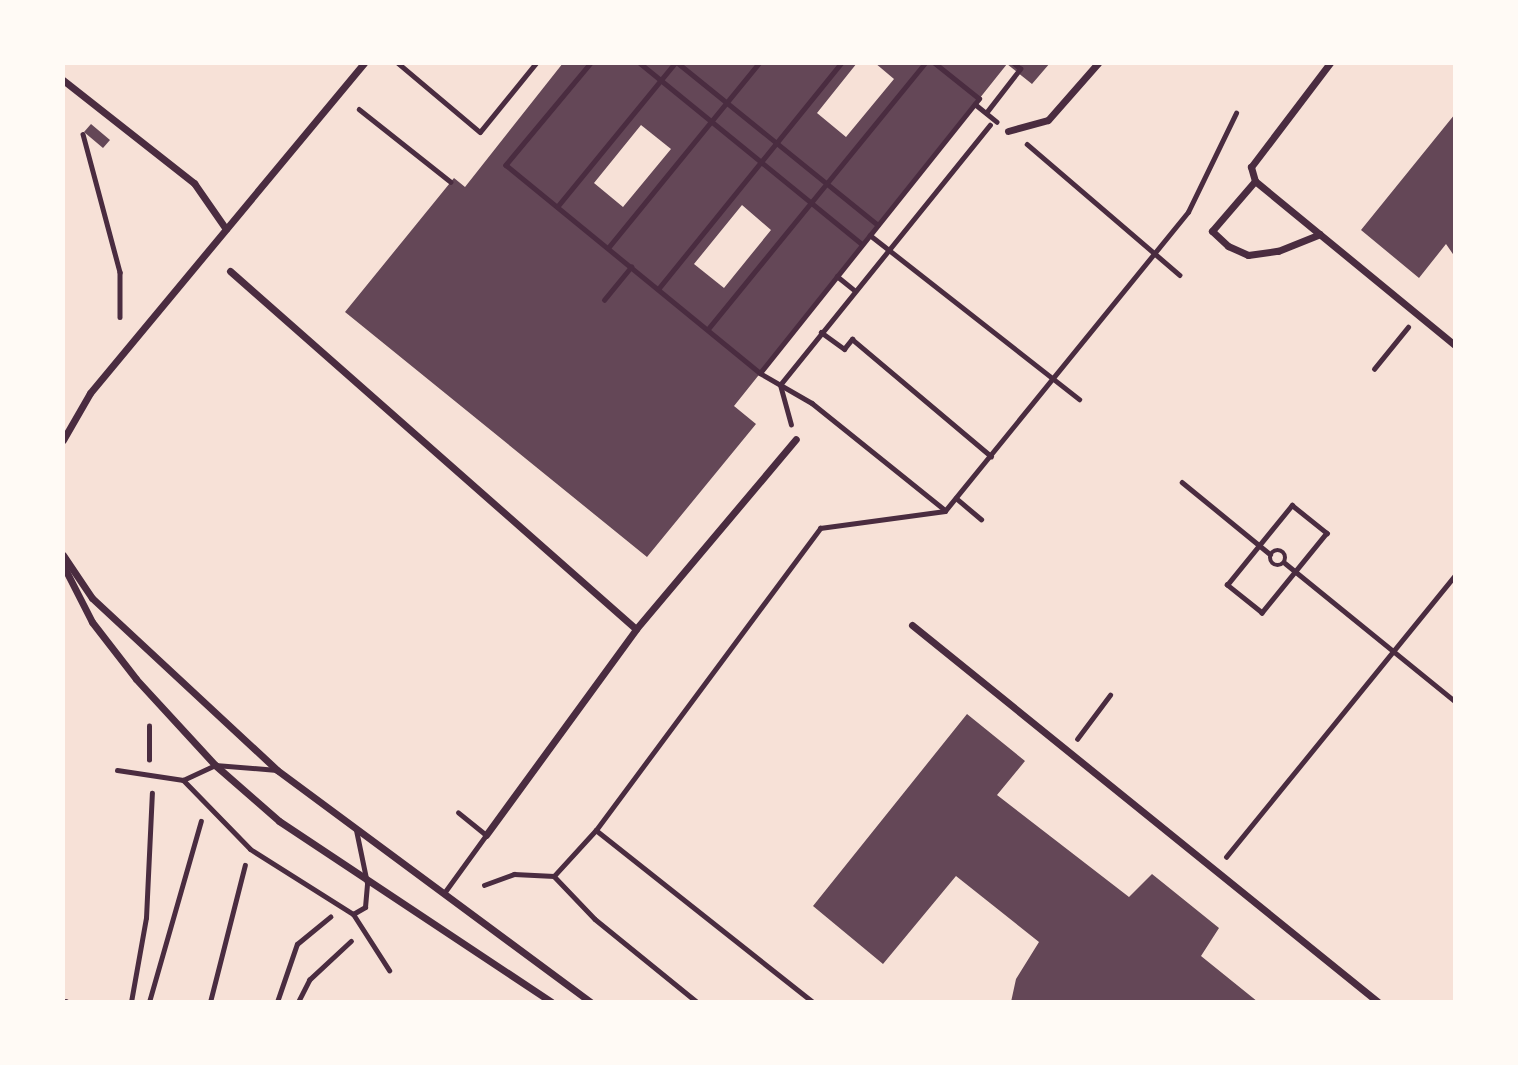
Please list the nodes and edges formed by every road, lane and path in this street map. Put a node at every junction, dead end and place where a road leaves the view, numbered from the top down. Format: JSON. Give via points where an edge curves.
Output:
{"nodes":[{"id":1,"x":364,"y":63,"type":"edge"},
{"id":2,"x":398,"y":63,"type":"edge"},
{"id":3,"x":536,"y":63,"type":"edge"},
{"id":4,"x":591,"y":63,"type":"edge"},
{"id":5,"x":640,"y":63,"type":"edge"},
{"id":6,"x":677,"y":63,"type":"edge"},
{"id":7,"x":759,"y":63,"type":"edge"},
{"id":8,"x":841,"y":63,"type":"edge"},
{"id":9,"x":925,"y":63,"type":"edge"},
{"id":10,"x":934,"y":63,"type":"edge"},
{"id":11,"x":1013,"y":63,"type":"edge"},
{"id":12,"x":1098,"y":63,"type":"edge"},
{"id":13,"x":1330,"y":63,"type":"edge"},
{"id":14,"x":63,"y":80,"type":"edge"},
{"id":15,"x":661,"y":80,"type":"junction"},
{"id":16,"x":727,"y":103,"type":"junction"},
{"id":17,"x":359,"y":109,"type":"dead end"},
{"id":18,"x":986,"y":113,"type":"dead end"},
{"id":19,"x":1236,"y":113,"type":"dead end"},
{"id":20,"x":994,"y":120,"type":"dead end"},
{"id":21,"x":712,"y":121,"type":"junction"},
{"id":22,"x":1008,"y":131,"type":"dead end"},
{"id":23,"x":83,"y":134,"type":"dead end"},
{"id":24,"x":776,"y":143,"type":"junction"},
{"id":25,"x":1026,"y":143,"type":"dead end"},
{"id":26,"x":761,"y":161,"type":"junction"},
{"id":27,"x":1255,"y":181,"type":"junction"},
{"id":28,"x":451,"y":182,"type":"dead end"},
{"id":29,"x":826,"y":184,"type":"junction"},
{"id":30,"x":811,"y":202,"type":"junction"},
{"id":31,"x":557,"y":207,"type":"junction"},
{"id":32,"x":878,"y":225,"type":"junction"},
{"id":33,"x":226,"y":229,"type":"junction"},
{"id":34,"x":870,"y":234,"type":"junction"},
{"id":35,"x":1320,"y":234,"type":"junction"},
{"id":36,"x":862,"y":244,"type":"junction"},
{"id":37,"x":888,"y":247,"type":"junction"},
{"id":38,"x":608,"y":248,"type":"junction"},
{"id":39,"x":1154,"y":254,"type":"junction"},
{"id":40,"x":631,"y":267,"type":"junction"},
{"id":41,"x":230,"y":271,"type":"dead end"},
{"id":42,"x":1180,"y":275,"type":"dead end"},
{"id":43,"x":837,"y":276,"type":"junction"},
{"id":44,"x":659,"y":288,"type":"junction"},
{"id":45,"x":854,"y":290,"type":"junction"},
{"id":46,"x":604,"y":300,"type":"dead end"},
{"id":47,"x":1418,"y":315,"type":"junction"},
{"id":48,"x":120,"y":317,"type":"dead end"},
{"id":49,"x":708,"y":329,"type":"junction"},
{"id":50,"x":821,"y":332,"type":"junction"},
{"id":51,"x":1455,"y":345,"type":"edge"},
{"id":52,"x":1374,"y":369,"type":"dead end"},
{"id":53,"x":760,"y":373,"type":"junction"},
{"id":54,"x":1054,"y":378,"type":"junction"},
{"id":55,"x":780,"y":385,"type":"junction"},
{"id":56,"x":1079,"y":399,"type":"dead end"},
{"id":57,"x":796,"y":439,"type":"joint"},
{"id":58,"x":63,"y":440,"type":"edge"},
{"id":59,"x":991,"y":456,"type":"junction"},
{"id":60,"x":1182,"y":482,"type":"dead end"},
{"id":61,"x":956,"y":498,"type":"junction"},
{"id":62,"x":945,"y":511,"type":"junction"},
{"id":63,"x":981,"y":519,"type":"dead end"},
{"id":64,"x":1259,"y":545,"type":"junction"},
{"id":65,"x":1270,"y":554,"type":"junction"},
{"id":66,"x":63,"y":555,"type":"edge"},
{"id":67,"x":1285,"y":563,"type":"junction"},
{"id":68,"x":63,"y":565,"type":"edge"},
{"id":69,"x":1296,"y":571,"type":"junction"},
{"id":70,"x":1455,"y":575,"type":"edge"},
{"id":71,"x":912,"y":625,"type":"dead end"},
{"id":72,"x":636,"y":629,"type":"junction"},
{"id":73,"x":1393,"y":651,"type":"junction"},
{"id":74,"x":1110,"y":695,"type":"dead end"},
{"id":75,"x":1455,"y":701,"type":"edge"},
{"id":76,"x":149,"y":726,"type":"dead end"},
{"id":77,"x":1068,"y":750,"type":"junction"},
{"id":78,"x":149,"y":762,"type":"dead end"},
{"id":79,"x":215,"y":765,"type":"junction"},
{"id":80,"x":117,"y":770,"type":"dead end"},
{"id":81,"x":277,"y":771,"type":"junction"},
{"id":82,"x":183,"y":780,"type":"junction"},
{"id":83,"x":152,"y":788,"type":"dead end"},
{"id":84,"x":458,"y":812,"type":"dead end"},
{"id":85,"x":201,"y":817,"type":"dead end"},
{"id":86,"x":356,"y":830,"type":"junction"},
{"id":87,"x":596,"y":830,"type":"junction"},
{"id":88,"x":486,"y":835,"type":"junction"},
{"id":89,"x":247,"y":854,"type":"dead end"},
{"id":90,"x":1215,"y":870,"type":"junction"},
{"id":91,"x":555,"y":876,"type":"junction"},
{"id":92,"x":368,"y":883,"type":"junction"},
{"id":93,"x":484,"y":886,"type":"dead end"},
{"id":94,"x":444,"y":893,"type":"junction"},
{"id":95,"x":353,"y":914,"type":"junction"},
{"id":96,"x":334,"y":915,"type":"dead end"},
{"id":97,"x":357,"y":936,"type":"dead end"},
{"id":98,"x":389,"y":971,"type":"dead end"},
{"id":99,"x":131,"y":1002,"type":"edge"},
{"id":100,"x":149,"y":1002,"type":"edge"},
{"id":101,"x":211,"y":1002,"type":"edge"},
{"id":102,"x":277,"y":1002,"type":"edge"},
{"id":103,"x":298,"y":1002,"type":"edge"},
{"id":104,"x":551,"y":1002,"type":"edge"},
{"id":105,"x":590,"y":1002,"type":"edge"},
{"id":106,"x":697,"y":1002,"type":"edge"},
{"id":107,"x":813,"y":1002,"type":"edge"},
{"id":108,"x":1378,"y":1002,"type":"edge"}],
"edges":[{"from":1,"to":33,"type":"street"},
{"from":2,"to":3,"type":"path","via":[[480,132]]},
{"from":4,"to":31,"type":"path","via":[[506,165]]},
{"from":5,"to":15,"type":"path"},
{"from":6,"to":15,"type":"path"},
{"from":6,"to":16,"type":"path"},
{"from":7,"to":16,"type":"path"},
{"from":8,"to":24,"type":"path"},
{"from":9,"to":29,"type":"path"},
{"from":10,"to":32,"type":"path","via":[[979,99]]},
{"from":11,"to":18,"type":"path","via":[[1020,69]]},
{"from":12,"to":22,"type":"street","via":[[1048,120]]},
{"from":13,"to":27,"type":"street","via":[[1251,167]]},
{"from":14,"to":33,"type":"street","via":[[194,183]]},
{"from":15,"to":21,"type":"path"},
{"from":15,"to":31,"type":"path"},
{"from":16,"to":21,"type":"path"},
{"from":16,"to":24,"type":"path"},
{"from":17,"to":28,"type":"path"},
{"from":19,"to":39,"type":"path","via":[[1188,212]]},
{"from":20,"to":37,"type":"path"},
{"from":21,"to":26,"type":"path"},
{"from":21,"to":38,"type":"path"},
{"from":23,"to":48,"type":"path","via":[[120,272]]},
{"from":24,"to":26,"type":"path"},
{"from":24,"to":29,"type":"path"},
{"from":25,"to":39,"type":"path"},
{"from":26,"to":30,"type":"path"},
{"from":26,"to":44,"type":"path"},
{"from":27,"to":35,"type":"street"},
{"from":27,"to":35,"type":"street","via":[[1212,231],[1228,246],[1248,255]]},
{"from":29,"to":30,"type":"path"},
{"from":29,"to":32,"type":"path"},
{"from":30,"to":36,"type":"path"},
{"from":30,"to":49,"type":"path"},
{"from":31,"to":38,"type":"path"},
{"from":32,"to":34,"type":"path"},
{"from":33,"to":58,"type":"street","via":[[90,393]]},
{"from":34,"to":36,"type":"path"},
{"from":34,"to":37,"type":"path"},
{"from":35,"to":47,"type":"street"},
{"from":36,"to":43,"type":"path"},
{"from":37,"to":45,"type":"path"},
{"from":37,"to":54,"type":"path"},
{"from":38,"to":40,"type":"path"},
{"from":39,"to":42,"type":"path"},
{"from":39,"to":54,"type":"path"},
{"from":40,"to":44,"type":"path"},
{"from":40,"to":46,"type":"path"},
{"from":41,"to":72,"type":"street"},
{"from":43,"to":45,"type":"path"},
{"from":43,"to":53,"type":"path"},
{"from":44,"to":49,"type":"path"},
{"from":45,"to":50,"type":"path"},
{"from":47,"to":51,"type":"street"},
{"from":47,"to":52,"type":"path"},
{"from":49,"to":53,"type":"path"},
{"from":50,"to":55,"type":"path"},
{"from":50,"to":59,"type":"path","via":[[844,349],[852,339]]},
{"from":53,"to":55,"type":"path"},
{"from":54,"to":56,"type":"path"},
{"from":54,"to":59,"type":"path"},
{"from":55,"to":57,"type":"path"},
{"from":55,"to":62,"type":"path","via":[[812,403]]},
{"from":57,"to":72,"type":"street"},
{"from":59,"to":61,"type":"path"},
{"from":60,"to":64,"type":"path"},
{"from":61,"to":62,"type":"path"},
{"from":61,"to":63,"type":"path"},
{"from":62,"to":87,"type":"path","via":[[820,528]]},
{"from":64,"to":65,"type":"path"},
{"from":64,"to":69,"type":"path","via":[[1292,505],[1327,533]]},
{"from":64,"to":69,"type":"path","via":[[1227,585],[1262,613]]},
{"from":65,"to":67,"type":"path","via":[[1272,565]]},
{"from":65,"to":67,"type":"path","via":[[1283,551]]},
{"from":66,"to":81,"type":"street","via":[[92,598]]},
{"from":67,"to":69,"type":"path"},
{"from":68,"to":79,"type":"street","via":[[92,622],[128,670]]},
{"from":69,"to":73,"type":"path"},
{"from":70,"to":73,"type":"path"},
{"from":71,"to":77,"type":"street"},
{"from":72,"to":88,"type":"street"},
{"from":73,"to":75,"type":"path"},
{"from":73,"to":90,"type":"path"},
{"from":74,"to":77,"type":"path"},
{"from":76,"to":78,"type":"path"},
{"from":77,"to":90,"type":"street"},
{"from":79,"to":81,"type":"lane"},
{"from":79,"to":82,"type":"lane"},
{"from":79,"to":92,"type":"street"},
{"from":80,"to":82,"type":"lane"},
{"from":81,"to":86,"type":"street"},
{"from":82,"to":95,"type":"lane","via":[[250,849]]},
{"from":83,"to":99,"type":"path","via":[[146,918]]},
{"from":84,"to":88,"type":"lane"},
{"from":85,"to":100,"type":"path"},
{"from":86,"to":92,"type":"lane"},
{"from":86,"to":94,"type":"street"},
{"from":87,"to":91,"type":"path"},
{"from":87,"to":107,"type":"path"},
{"from":88,"to":94,"type":"lane"},
{"from":89,"to":101,"type":"path"},
{"from":90,"to":108,"type":"street"},
{"from":91,"to":93,"type":"path","via":[[514,874]]},
{"from":91,"to":106,"type":"path","via":[[595,919]]},
{"from":92,"to":95,"type":"lane","via":[[365,907]]},
{"from":92,"to":104,"type":"street"},
{"from":94,"to":105,"type":"street"},
{"from":95,"to":98,"type":"lane"},
{"from":96,"to":102,"type":"path","via":[[298,944]]},
{"from":97,"to":103,"type":"path","via":[[309,980]]}]}
